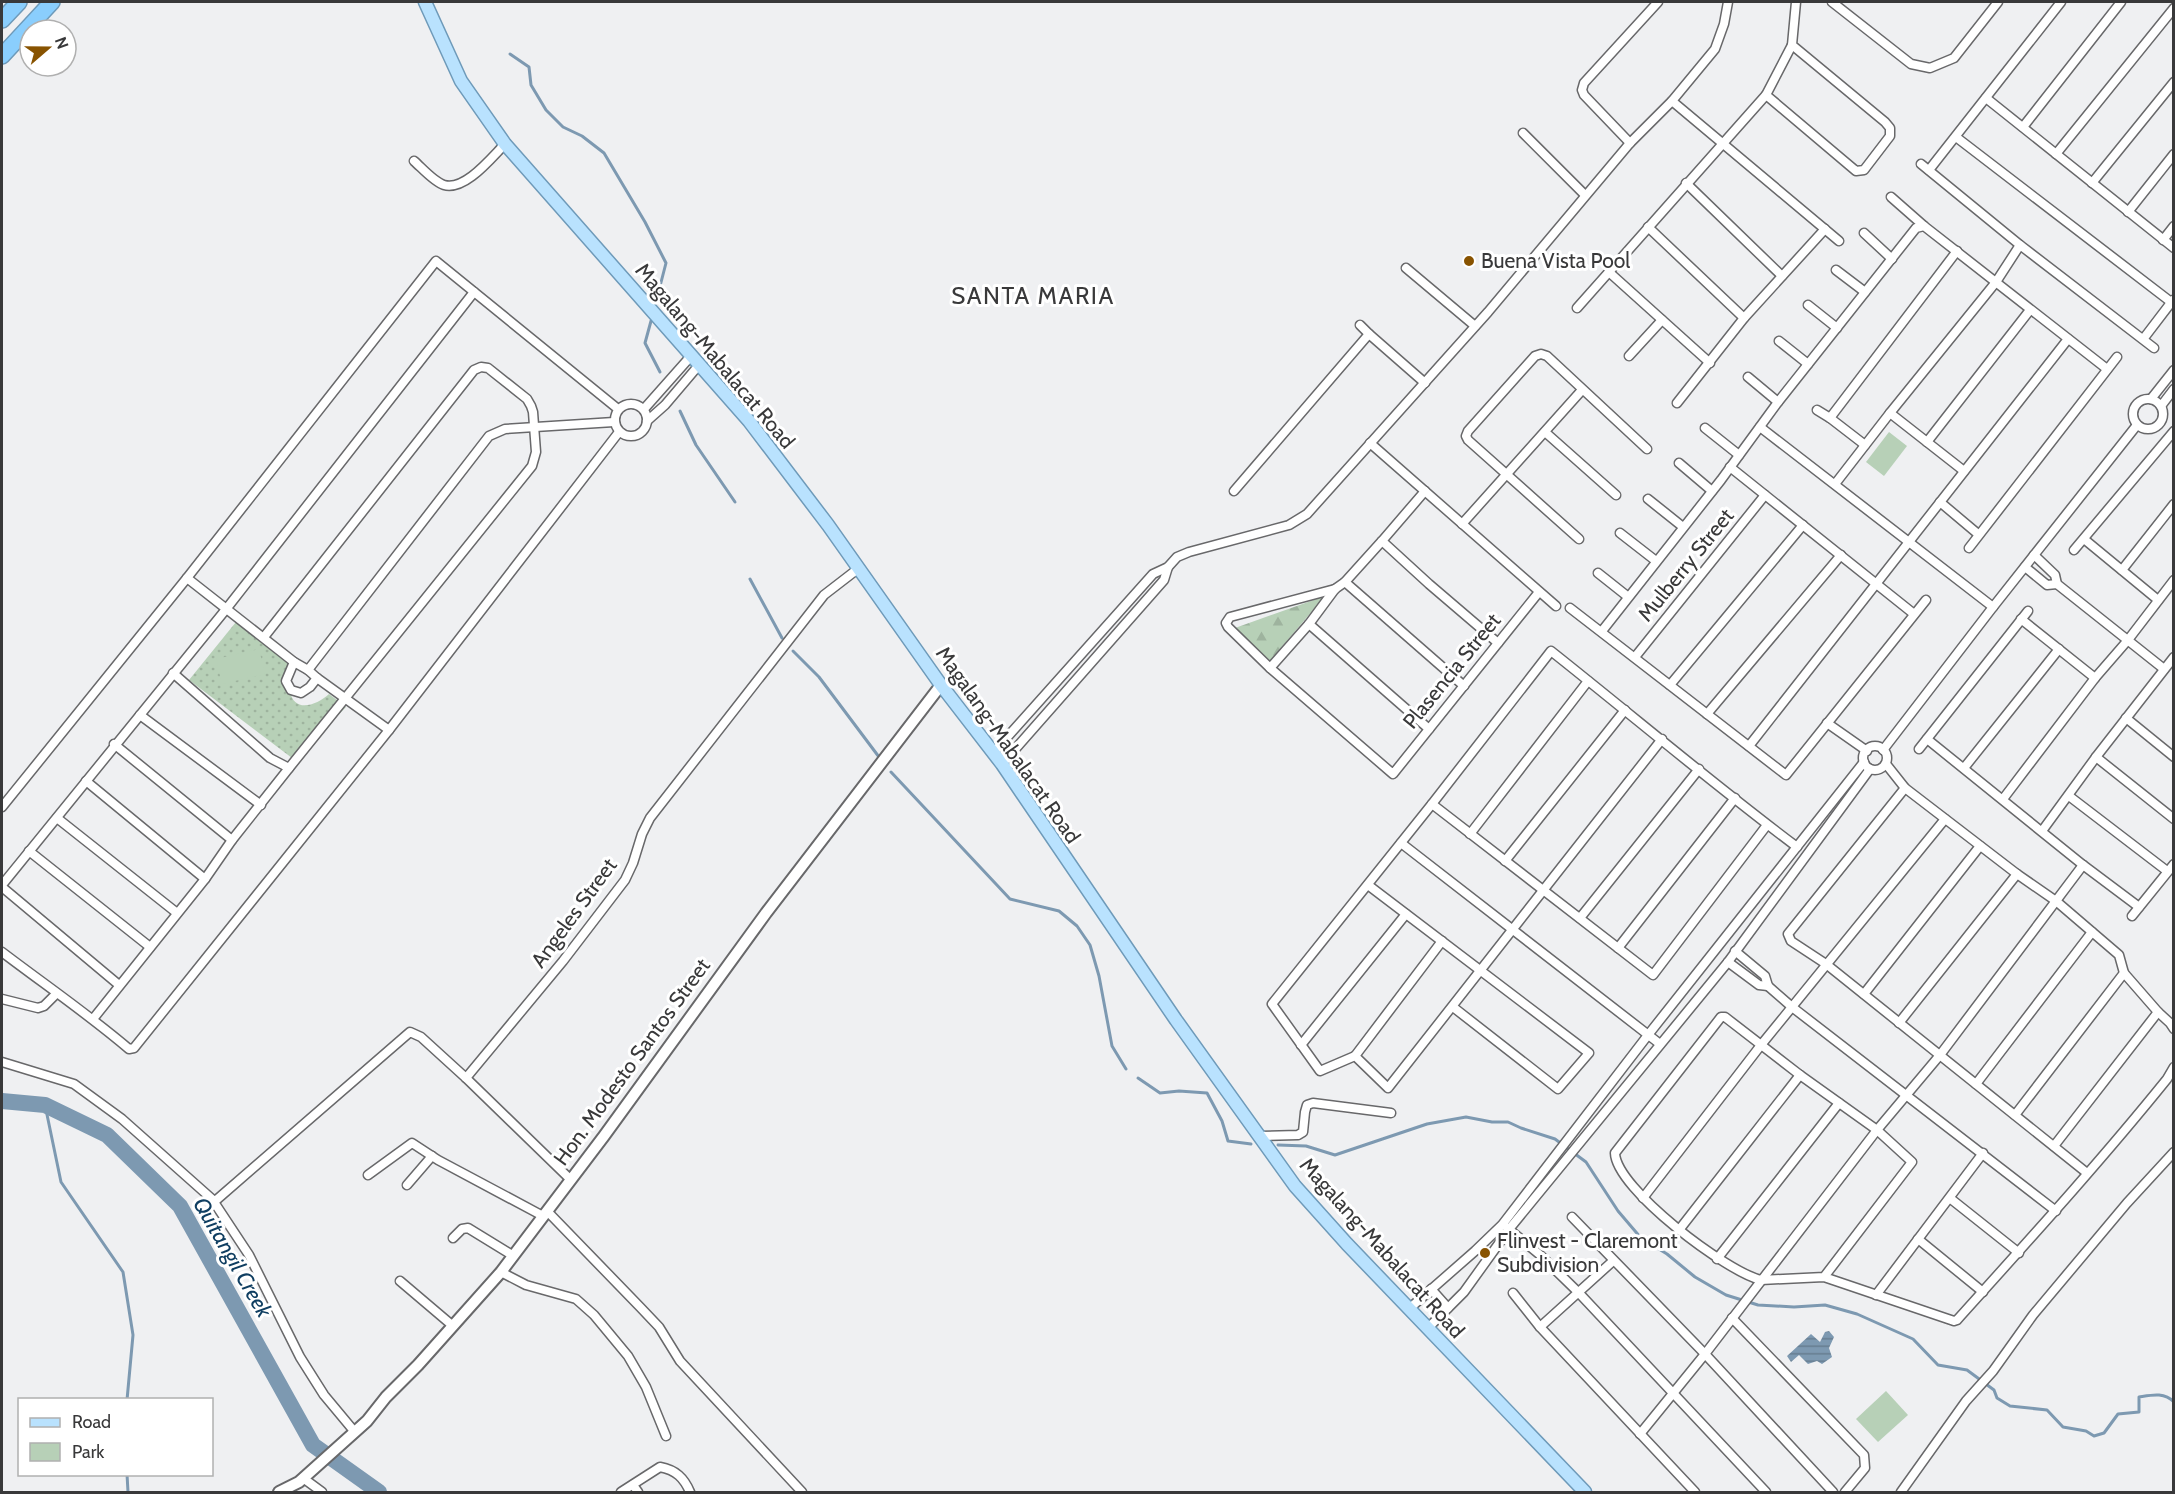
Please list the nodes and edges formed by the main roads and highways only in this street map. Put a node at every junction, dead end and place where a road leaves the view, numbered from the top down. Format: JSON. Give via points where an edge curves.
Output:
{"nodes":[{"id":1,"x":19,"y":2,"type":"edge"},
{"id":2,"x":52,"y":2,"type":"edge"},
{"id":3,"x":425,"y":2,"type":"edge"},
{"id":4,"x":2,"y":20,"type":"edge"},
{"id":5,"x":2,"y":56,"type":"edge"},
{"id":6,"x":1585,"y":1492,"type":"edge"}],
"edges":[{"from":1,"to":4,"type":"highway"},
{"from":2,"to":5,"type":"highway"},
{"from":3,"to":6,"type":"main road","name":"Magalang-Mabalacat Road","via":[[461,81],[505,144],[691,365],[749,421],[1002,764],[1294,1186]]}]}
